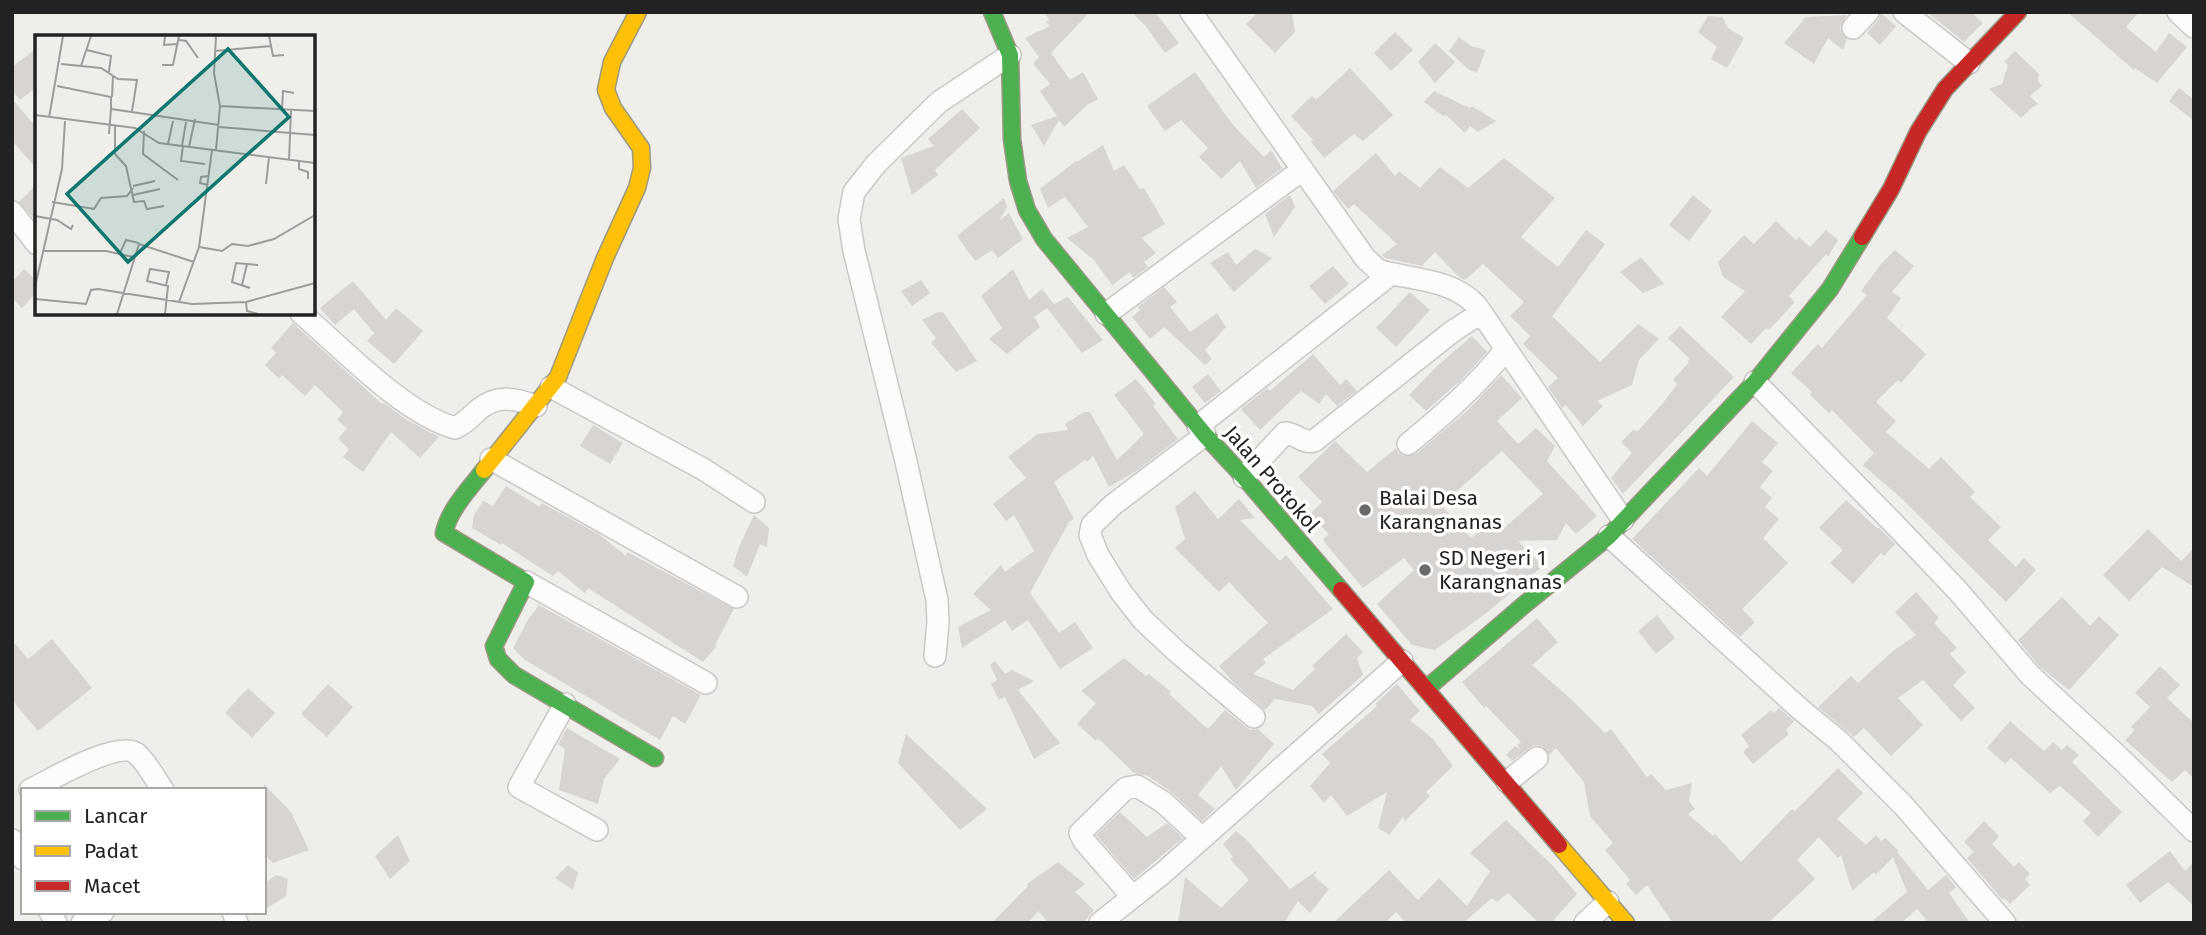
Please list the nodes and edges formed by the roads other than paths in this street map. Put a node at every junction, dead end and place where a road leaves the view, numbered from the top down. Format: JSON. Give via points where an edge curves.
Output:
{"nodes":[{"id":1,"x":638,"y":12,"type":"edge"},
{"id":2,"x":992,"y":12,"type":"edge"},
{"id":3,"x":1191,"y":12,"type":"edge"},
{"id":4,"x":1904,"y":12,"type":"edge"},
{"id":5,"x":2018,"y":12,"type":"edge"},
{"id":6,"x":2178,"y":12,"type":"edge"},
{"id":7,"x":2194,"y":27,"type":"edge"},
{"id":8,"x":1010,"y":55,"type":"junction"},
{"id":9,"x":1969,"y":63,"type":"junction"},
{"id":10,"x":1302,"y":170,"type":"junction"},
{"id":11,"x":12,"y":212,"type":"edge"},
{"id":12,"x":35,"y":241,"type":"edge"},
{"id":13,"x":1391,"y":274,"type":"junction"},
{"id":14,"x":1481,"y":313,"type":"junction"},
{"id":15,"x":1106,"y":314,"type":"junction"},
{"id":16,"x":303,"y":315,"type":"edge"},
{"id":17,"x":1506,"y":349,"type":"junction"},
{"id":18,"x":1755,"y":382,"type":"junction"},
{"id":19,"x":551,"y":387,"type":"junction"},
{"id":20,"x":536,"y":406,"type":"junction"},
{"id":21,"x":1201,"y":431,"type":"junction"},
{"id":22,"x":1408,"y":444,"type":"dead end"},
{"id":23,"x":491,"y":459,"type":"junction"},
{"id":24,"x":1244,"y":477,"type":"junction"},
{"id":25,"x":754,"y":502,"type":"dead end"},
{"id":26,"x":1623,"y":520,"type":"junction"},
{"id":27,"x":1609,"y":536,"type":"junction"},
{"id":28,"x":527,"y":582,"type":"junction"},
{"id":29,"x":737,"y":597,"type":"dead end"},
{"id":30,"x":935,"y":656,"type":"dead end"},
{"id":31,"x":1402,"y":661,"type":"junction"},
{"id":32,"x":706,"y":683,"type":"dead end"},
{"id":33,"x":1426,"y":689,"type":"junction"},
{"id":34,"x":565,"y":704,"type":"junction"},
{"id":35,"x":1254,"y":717,"type":"dead end"},
{"id":36,"x":655,"y":758,"type":"dead end"},
{"id":37,"x":1537,"y":758,"type":"dead end"},
{"id":38,"x":1507,"y":782,"type":"junction"},
{"id":39,"x":34,"y":788,"type":"edge"},
{"id":40,"x":162,"y":788,"type":"edge"},
{"id":41,"x":597,"y":830,"type":"dead end"},
{"id":42,"x":2194,"y":831,"type":"edge"},
{"id":43,"x":1202,"y":838,"type":"junction"},
{"id":44,"x":12,"y":839,"type":"edge"},
{"id":45,"x":21,"y":855,"type":"edge"},
{"id":46,"x":1608,"y":902,"type":"junction"},
{"id":47,"x":1127,"y":909,"type":"edge"},
{"id":48,"x":99,"y":914,"type":"edge"},
{"id":49,"x":82,"y":923,"type":"edge"},
{"id":50,"x":1100,"y":923,"type":"edge"},
{"id":51,"x":1585,"y":923,"type":"edge"},
{"id":52,"x":1626,"y":923,"type":"edge"},
{"id":53,"x":2004,"y":923,"type":"edge"}],
"edges":[{"from":1,"to":19,"type":"street","via":[[612,62],[606,90],[641,148],[642,168]]},
{"from":2,"to":8,"type":"street","name":"Jalan Protokol"},
{"from":3,"to":10,"type":"street"},
{"from":4,"to":9,"type":"street"},
{"from":5,"to":9,"type":"street"},
{"from":6,"to":7,"type":"street"},
{"from":8,"to":15,"type":"street","name":"Jalan Protokol","via":[[1013,139],[1027,210],[1044,239]]},
{"from":8,"to":30,"type":"street","via":[[939,102],[908,131],[854,192],[849,219],[937,600]]},
{"from":9,"to":18,"type":"street","via":[[1945,89],[1918,132],[1891,189],[1829,289]]},
{"from":10,"to":13,"type":"street","via":[[1365,258]]},
{"from":10,"to":15,"type":"street"},
{"from":11,"to":12,"type":"street"},
{"from":13,"to":14,"type":"street","via":[[1453,287]]},
{"from":13,"to":21,"type":"street"},
{"from":14,"to":17,"type":"street"},
{"from":14,"to":24,"type":"street","via":[[1314,440],[1285,433]]},
{"from":15,"to":21,"type":"street","name":"Jalan Protokol"},
{"from":16,"to":20,"type":"street","via":[[395,394],[439,423],[455,428],[491,401],[506,398]]},
{"from":17,"to":22,"type":"street","via":[[1468,392]]},
{"from":17,"to":26,"type":"street"},
{"from":18,"to":26,"type":"street"},
{"from":18,"to":42,"type":"street","via":[[1958,591],[2030,675]]},
{"from":19,"to":20,"type":"street"},
{"from":19,"to":25,"type":"street","via":[[703,469]]},
{"from":20,"to":23,"type":"street"},
{"from":21,"to":24,"type":"street","name":"Jalan Protokol"},
{"from":21,"to":35,"type":"street","via":[[1114,504],[1092,525],[1090,535],[1121,592],[1143,620]]},
{"from":23,"to":28,"type":"street","via":[[444,533]]},
{"from":23,"to":29,"type":"street"},
{"from":24,"to":31,"type":"street","name":"Jalan Protokol"},
{"from":26,"to":27,"type":"street"},
{"from":27,"to":33,"type":"street"},
{"from":27,"to":53,"type":"street","via":[[1839,741],[1903,805]]},
{"from":28,"to":32,"type":"street"},
{"from":28,"to":34,"type":"street","via":[[494,646],[494,655],[514,675]]},
{"from":31,"to":33,"type":"street","name":"Jalan Protokol"},
{"from":31,"to":43,"type":"street"},
{"from":33,"to":38,"type":"street","name":"Jalan Protokol"},
{"from":34,"to":36,"type":"street"},
{"from":34,"to":41,"type":"street","via":[[519,787]]},
{"from":37,"to":38,"type":"street"},
{"from":38,"to":46,"type":"street","name":"Jalan Protokol"},
{"from":39,"to":40,"type":"street","via":[[103,755],[127,750],[136,754]]},
{"from":43,"to":47,"type":"street"},
{"from":43,"to":47,"type":"street","via":[[1163,802],[1137,786],[1126,788],[1080,833]]},
{"from":44,"to":45,"type":"street"},
{"from":46,"to":51,"type":"street"},
{"from":46,"to":52,"type":"street","name":"Jalan Protokol"},
{"from":47,"to":50,"type":"street"},
{"from":48,"to":49,"type":"street"}]}
